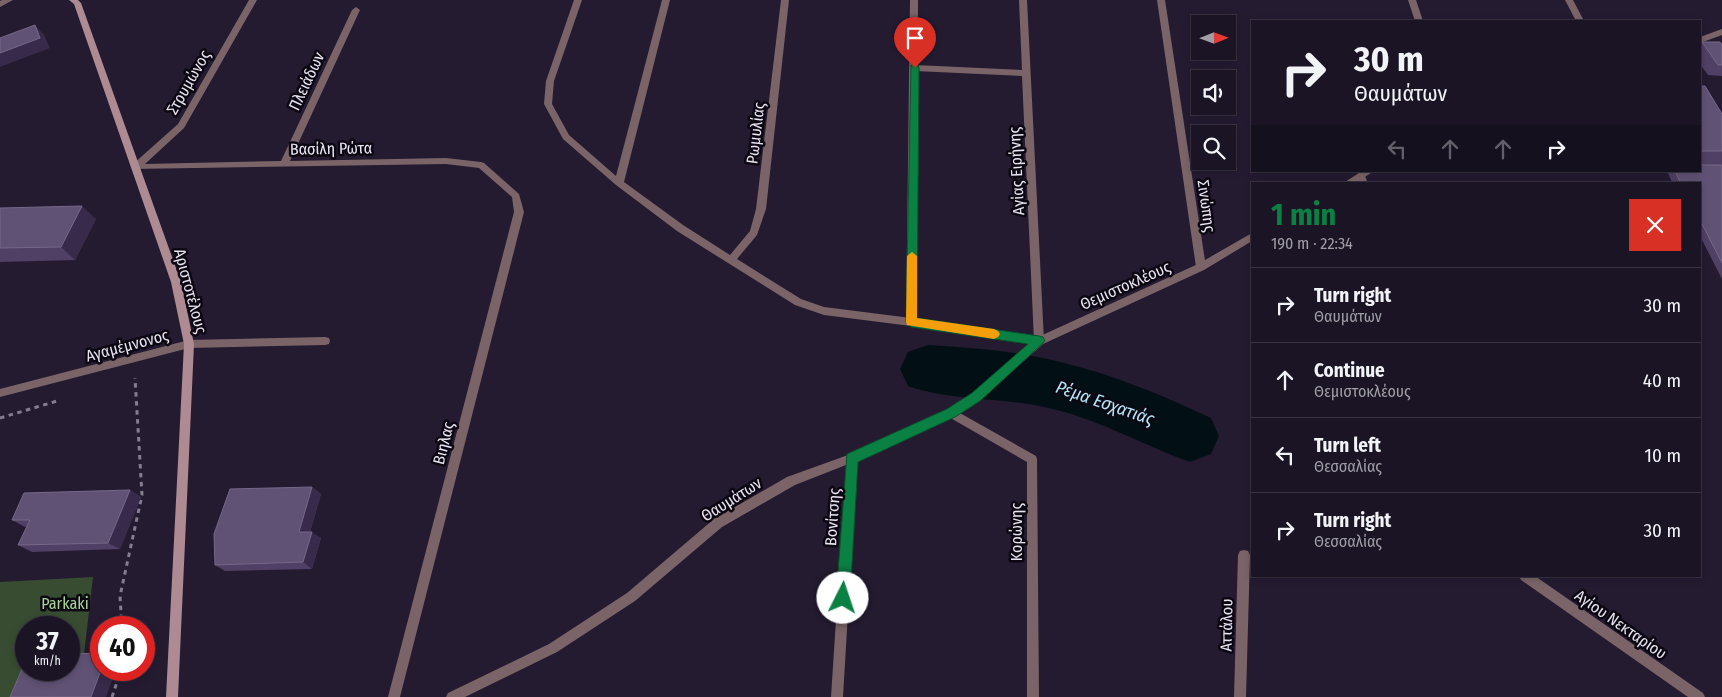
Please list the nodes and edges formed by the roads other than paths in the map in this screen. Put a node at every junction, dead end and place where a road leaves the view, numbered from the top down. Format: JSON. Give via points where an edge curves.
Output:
{"nodes":[{"id":1,"x":9,"y":0,"type":"edge"},
{"id":2,"x":253,"y":0,"type":"edge"},
{"id":3,"x":578,"y":0,"type":"edge"},
{"id":4,"x":666,"y":0,"type":"edge"},
{"id":5,"x":785,"y":0,"type":"edge"},
{"id":6,"x":914,"y":0,"type":"edge"},
{"id":7,"x":1023,"y":0,"type":"edge"},
{"id":8,"x":1161,"y":0,"type":"edge"},
{"id":9,"x":1412,"y":0,"type":"edge"},
{"id":10,"x":1569,"y":0,"type":"edge"},
{"id":11,"x":78,"y":1,"type":"edge"},
{"id":12,"x":0,"y":4,"type":"edge"},
{"id":13,"x":356,"y":10,"type":"dead end"},
{"id":14,"x":1419,"y":20,"type":"edge"},
{"id":15,"x":1579,"y":20,"type":"edge"},
{"id":16,"x":1722,"y":32,"type":"edge"},
{"id":17,"x":1701,"y":40,"type":"edge"},
{"id":18,"x":915,"y":68,"type":"junction"},
{"id":19,"x":1027,"y":74,"type":"junction"},
{"id":20,"x":284,"y":164,"type":"junction"},
{"id":21,"x":135,"y":167,"type":"junction"},
{"id":22,"x":1365,"y":177,"type":"edge"},
{"id":23,"x":1351,"y":182,"type":"edge"},
{"id":24,"x":618,"y":183,"type":"junction"},
{"id":25,"x":516,"y":196,"type":"joint"},
{"id":26,"x":1251,"y":238,"type":"edge"},
{"id":27,"x":731,"y":260,"type":"junction"},
{"id":28,"x":1201,"y":267,"type":"junction"},
{"id":29,"x":911,"y":322,"type":"junction"},
{"id":30,"x":325,"y":341,"type":"dead end"},
{"id":31,"x":1039,"y":341,"type":"junction"},
{"id":32,"x":189,"y":344,"type":"junction"},
{"id":33,"x":1013,"y":364,"type":"joint"},
{"id":34,"x":0,"y":393,"type":"edge"},
{"id":35,"x":951,"y":413,"type":"junction"},
{"id":36,"x":852,"y":458,"type":"junction"},
{"id":37,"x":1244,"y":555,"type":"dead end"},
{"id":38,"x":1526,"y":577,"type":"edge"},
{"id":39,"x":172,"y":697,"type":"edge"},
{"id":40,"x":394,"y":697,"type":"edge"},
{"id":41,"x":452,"y":697,"type":"edge"},
{"id":42,"x":837,"y":697,"type":"edge"},
{"id":43,"x":1032,"y":697,"type":"edge"},
{"id":44,"x":1240,"y":697,"type":"edge"},
{"id":45,"x":1699,"y":697,"type":"edge"}],
"edges":[{"from":1,"to":12,"type":"street"},
{"from":2,"to":21,"type":"street","name":"Στρυμώνος","via":[[181,126]]},
{"from":3,"to":24,"type":"street","via":[[550,81],[548,104],[566,137]]},
{"from":4,"to":24,"type":"street"},
{"from":5,"to":27,"type":"street","name":"Ρωμυλίας","via":[[761,209],[754,232]]},
{"from":6,"to":18,"type":"street"},
{"from":7,"to":19,"type":"street","name":"Αγίας Ειρήνης"},
{"from":8,"to":28,"type":"street","name":"Σινώπης"},
{"from":9,"to":14,"type":"street"},
{"from":10,"to":15,"type":"street"},
{"from":11,"to":21,"type":"main road","name":"Αριστοτέλους"},
{"from":13,"to":20,"type":"street","name":"Πλειάδων"},
{"from":16,"to":17,"type":"street"},
{"from":18,"to":19,"type":"street"},
{"from":18,"to":29,"type":"street"},
{"from":19,"to":31,"type":"street","name":"Αγίας Ειρήνης"},
{"from":20,"to":21,"type":"street","name":"Βασίλη Ρώτα"},
{"from":20,"to":25,"type":"street","name":"Βασίλη Ρώτα","via":[[446,161],[481,165]]},
{"from":21,"to":32,"type":"main road","name":"Αριστοτέλους","via":[[176,282]]},
{"from":22,"to":23,"type":"street"},
{"from":24,"to":27,"type":"street"},
{"from":25,"to":40,"type":"street","name":"Βιηλας","via":[[519,212]]},
{"from":26,"to":28,"type":"street","name":"Θεμιστοκλέους"},
{"from":27,"to":29,"type":"street","via":[[798,302],[824,311]]},
{"from":28,"to":31,"type":"street","name":"Θεμιστοκλέους"},
{"from":29,"to":31,"type":"street"},
{"from":30,"to":32,"type":"street","name":"Αγαμέμνονος"},
{"from":31,"to":33,"type":"street","name":"Θεμιστοκλέους"},
{"from":32,"to":34,"type":"street","name":"Αγαμέμνονος"},
{"from":32,"to":39,"type":"main road","name":"Αριστοτέλους"},
{"from":33,"to":35,"type":"street","name":"Θαυμάτων","via":[[976,397]]},
{"from":35,"to":36,"type":"street","name":"Θαυμάτων"},
{"from":35,"to":43,"type":"street","name":"Κορώνης","via":[[1032,459]]},
{"from":36,"to":41,"type":"street","name":"Θαυμάτων","via":[[791,481],[718,523],[631,597],[552,648]]},
{"from":36,"to":42,"type":"street","name":"Βονίτσης"},
{"from":37,"to":44,"type":"street","name":"Αττάλου"},
{"from":38,"to":45,"type":"street","name":"Αγίου Νεκταρίου"}]}
